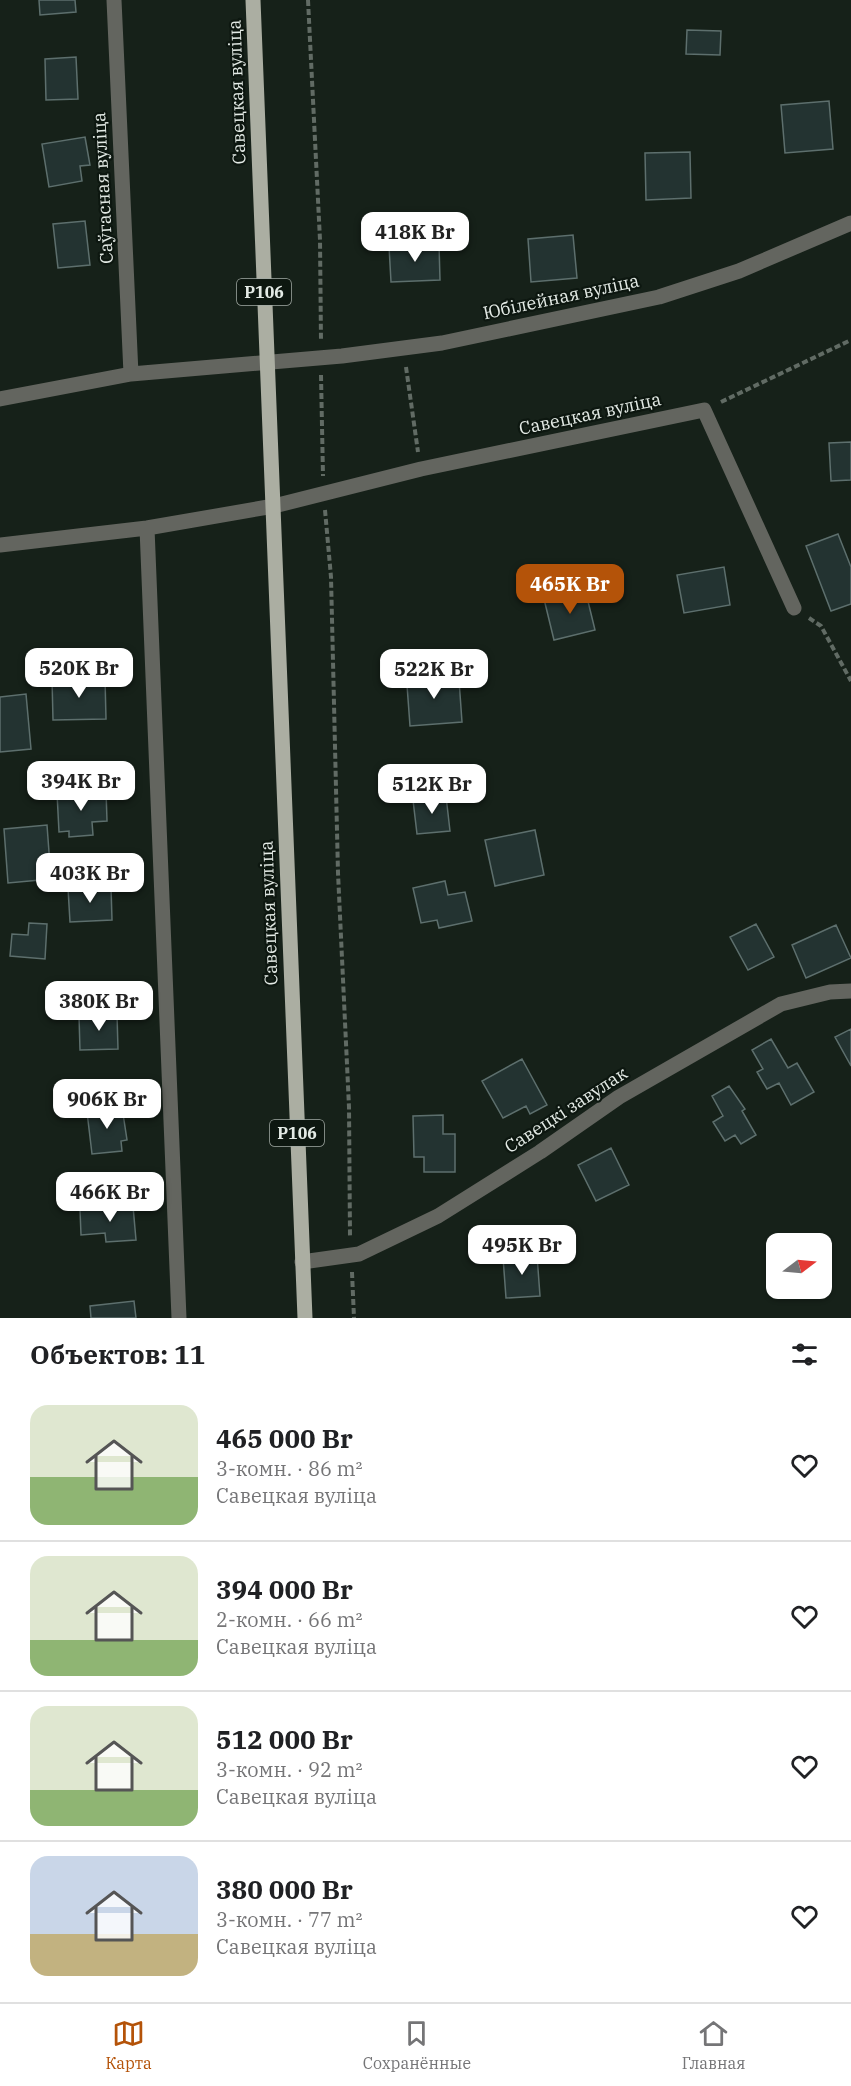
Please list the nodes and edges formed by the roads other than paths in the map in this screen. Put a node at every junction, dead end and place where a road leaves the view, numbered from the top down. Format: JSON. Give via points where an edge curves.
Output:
{"nodes":[{"id":1,"x":114,"y":0,"type":"edge"},
{"id":2,"x":253,"y":0,"type":"edge"},
{"id":3,"x":851,"y":223,"type":"edge"},
{"id":4,"x":267,"y":363,"type":"junction"},
{"id":5,"x":131,"y":374,"type":"junction"},
{"id":6,"x":0,"y":399,"type":"edge"},
{"id":7,"x":274,"y":506,"type":"junction"},
{"id":8,"x":147,"y":528,"type":"junction"},
{"id":9,"x":0,"y":545,"type":"edge"},
{"id":10,"x":794,"y":608,"type":"road end"},
{"id":11,"x":851,"y":991,"type":"edge"},
{"id":12,"x":302,"y":1262,"type":"junction"},
{"id":13,"x":179,"y":1318,"type":"edge"},
{"id":14,"x":305,"y":1318,"type":"edge"}],
"edges":[{"from":1,"to":5,"type":"street","name":"Саўгасная вуліца"},
{"from":2,"to":4,"type":"main road","name":"Савецкая вуліца","number":"Р106"},
{"from":3,"to":4,"type":"street","name":"Юбілейная вуліца","via":[[739,271],[658,297],[442,343]]},
{"from":4,"to":5,"type":"street","name":"Юбілейная вуліца"},
{"from":4,"to":7,"type":"main road","name":"Савецкая вуліца","number":"Р106"},
{"from":5,"to":6,"type":"street","name":"Юбілейная вуліца"},
{"from":7,"to":8,"type":"street"},
{"from":7,"to":10,"type":"street","name":"Савецкая вуліца","via":[[421,469],[704,410]]},
{"from":7,"to":12,"type":"main road","name":"Савецкая вуліца","number":"Р106"},
{"from":8,"to":9,"type":"street"},
{"from":8,"to":13,"type":"street"},
{"from":11,"to":12,"type":"street","name":"Савецкі завулак","via":[[781,1004],[618,1097],[438,1216],[359,1254]]},
{"from":12,"to":14,"type":"main road","name":"Савецкая вуліца","number":"Р106"}]}
